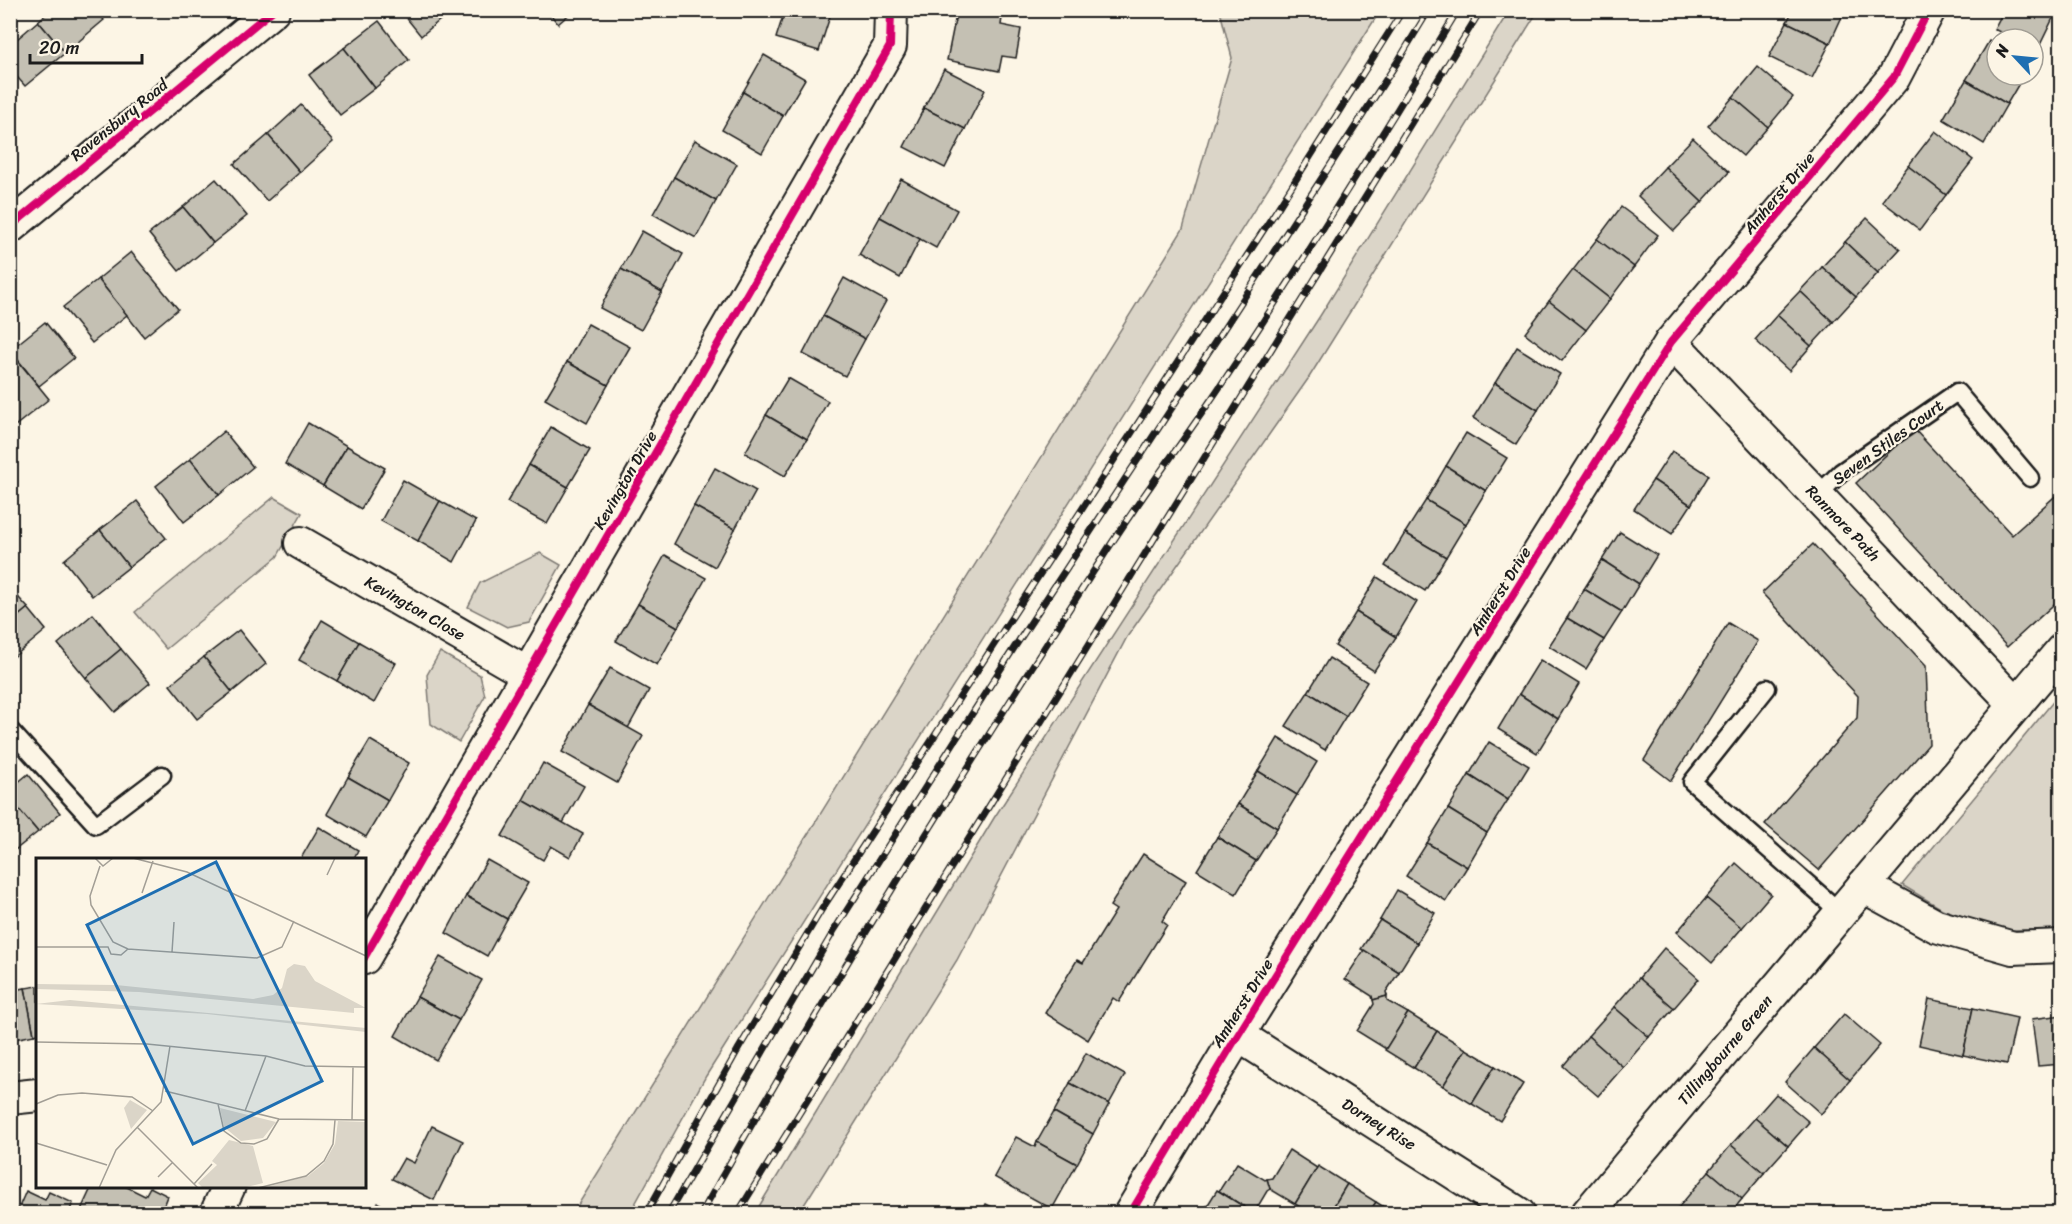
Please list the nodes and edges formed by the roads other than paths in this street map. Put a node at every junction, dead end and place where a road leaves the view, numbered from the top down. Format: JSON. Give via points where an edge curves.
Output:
{"nodes":[{"id":1,"x":273,"y":10,"type":"edge"},
{"id":2,"x":891,"y":10,"type":"edge"},
{"id":3,"x":1929,"y":10,"type":"edge"},
{"id":4,"x":10,"y":227,"type":"edge"},
{"id":5,"x":1671,"y":342,"type":"junction"},
{"id":6,"x":2030,"y":478,"type":"dead end"},
{"id":7,"x":1817,"y":496,"type":"junction"},
{"id":8,"x":301,"y":543,"type":"dead end"},
{"id":9,"x":2061,"y":650,"type":"edge"},
{"id":10,"x":528,"y":674,"type":"junction"},
{"id":11,"x":1767,"y":688,"type":"dead end"},
{"id":12,"x":2016,"y":705,"type":"junction"},
{"id":13,"x":10,"y":730,"type":"edge"},
{"id":14,"x":162,"y":775,"type":"dead end"},
{"id":15,"x":1863,"y":886,"type":"junction"},
{"id":16,"x":1841,"y":913,"type":"junction"},
{"id":17,"x":2061,"y":946,"type":"edge"},
{"id":18,"x":366,"y":955,"type":"edge"},
{"id":19,"x":1238,"y":1035,"type":"junction"},
{"id":20,"x":36,"y":1095,"type":"edge"},
{"id":21,"x":10,"y":1098,"type":"edge"},
{"id":22,"x":228,"y":1188,"type":"edge"},
{"id":23,"x":216,"y":1214,"type":"edge"},
{"id":24,"x":1130,"y":1214,"type":"edge"},
{"id":25,"x":1519,"y":1214,"type":"edge"},
{"id":26,"x":1587,"y":1214,"type":"edge"}],
"edges":[{"from":1,"to":4,"type":"street","name":"Ravensbury Road"},
{"from":2,"to":10,"type":"street","name":"Kevington Drive","via":[[890,46]]},
{"from":3,"to":5,"type":"street","name":"Amherst Drive","via":[[1894,77]]},
{"from":5,"to":7,"type":"street","name":"Ranmore Path"},
{"from":5,"to":19,"type":"street","name":"Amherst Drive"},
{"from":6,"to":7,"type":"lane","name":"Seven Stiles Court","via":[[1957,392],[1841,472]]},
{"from":7,"to":12,"type":"street","name":"Ranmore Path"},
{"from":8,"to":10,"type":"street","name":"Kevington Close"},
{"from":9,"to":12,"type":"street","name":"Tillingbourne Green"},
{"from":10,"to":18,"type":"street","name":"Kevington Drive"},
{"from":11,"to":16,"type":"lane","via":[[1692,782]]},
{"from":12,"to":15,"type":"street","name":"Tillingbourne Green"},
{"from":13,"to":14,"type":"lane","via":[[96,825]]},
{"from":15,"to":16,"type":"street","name":"Tillingbourne Green"},
{"from":15,"to":17,"type":"street","via":[[1936,926],[2013,948]]},
{"from":16,"to":26,"type":"street","name":"Tillingbourne Green"},
{"from":19,"to":24,"type":"street","name":"Amherst Drive"},
{"from":19,"to":25,"type":"street","name":"Dorney Rise"},
{"from":20,"to":21,"type":"street"},
{"from":22,"to":23,"type":"street"}]}
